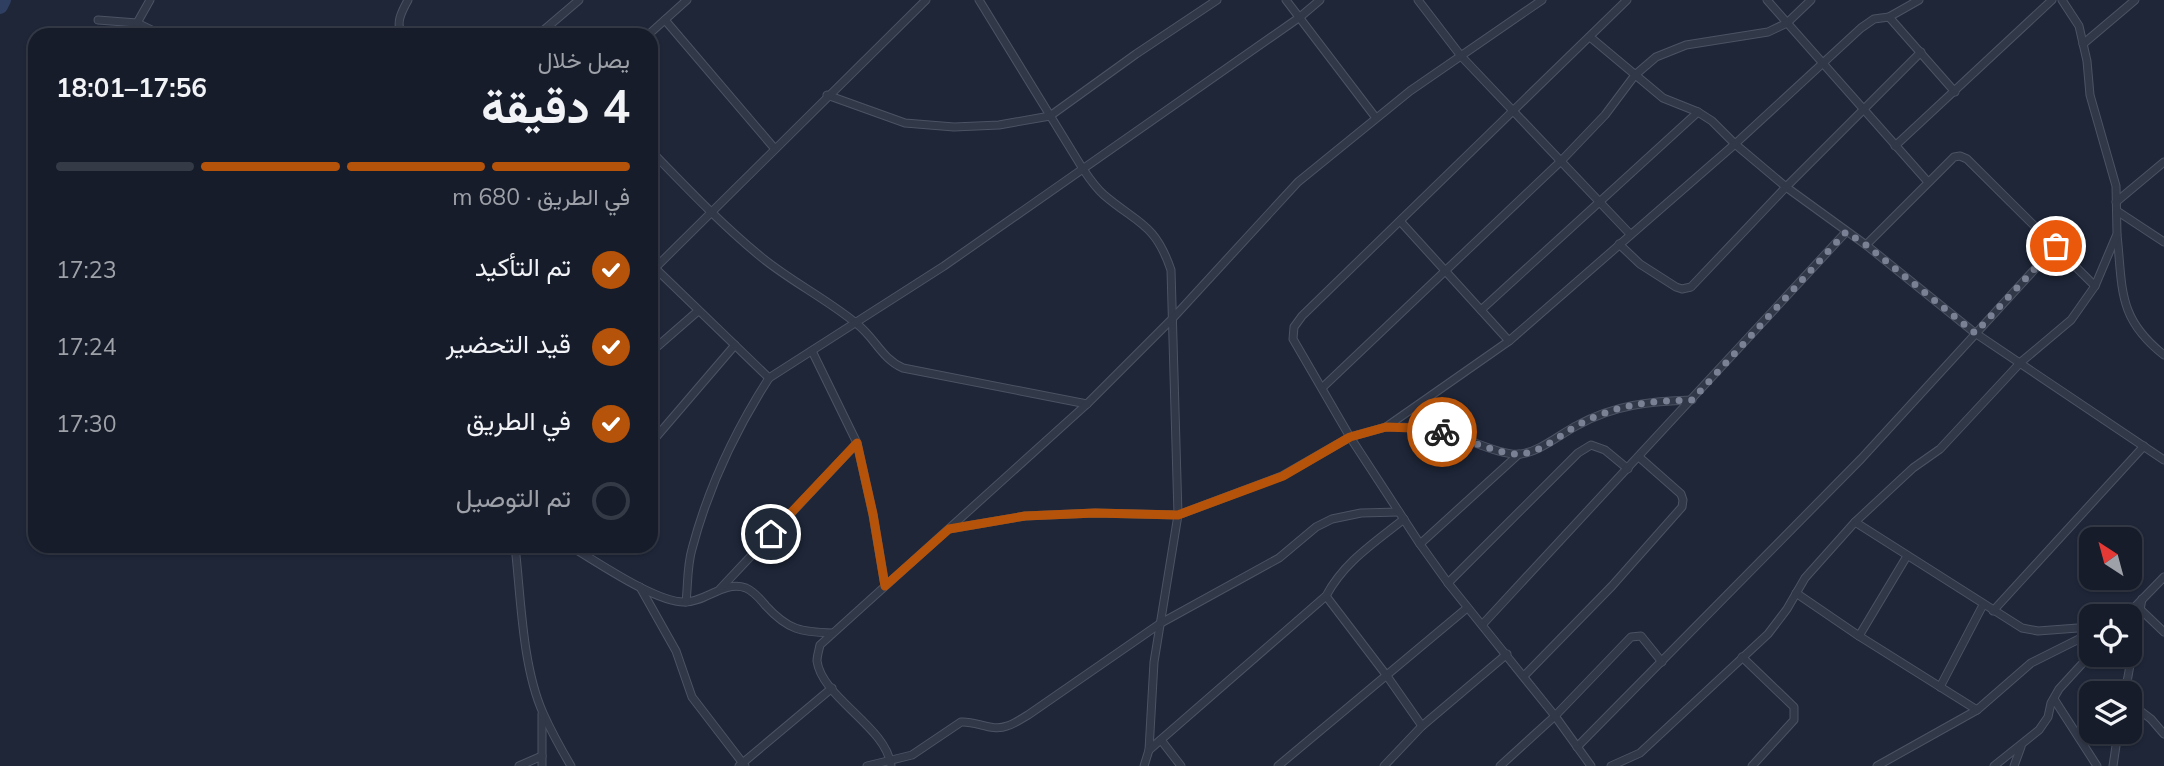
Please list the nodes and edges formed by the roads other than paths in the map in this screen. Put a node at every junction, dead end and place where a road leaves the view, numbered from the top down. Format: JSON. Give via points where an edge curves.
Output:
{"nodes":[{"id":1,"x":150,"y":0,"type":"edge"},
{"id":2,"x":408,"y":0,"type":"edge"},
{"id":3,"x":579,"y":0,"type":"edge"},
{"id":4,"x":687,"y":0,"type":"edge"},
{"id":5,"x":926,"y":0,"type":"edge"},
{"id":6,"x":979,"y":0,"type":"edge"},
{"id":7,"x":1217,"y":0,"type":"edge"},
{"id":8,"x":1286,"y":0,"type":"edge"},
{"id":9,"x":1320,"y":0,"type":"edge"},
{"id":10,"x":1419,"y":0,"type":"edge"},
{"id":11,"x":1542,"y":0,"type":"edge"},
{"id":12,"x":1627,"y":0,"type":"edge"},
{"id":13,"x":1766,"y":0,"type":"edge"},
{"id":14,"x":1811,"y":0,"type":"edge"},
{"id":15,"x":1919,"y":0,"type":"edge"},
{"id":16,"x":2052,"y":0,"type":"edge"},
{"id":17,"x":2062,"y":0,"type":"edge"},
{"id":18,"x":2135,"y":0,"type":"edge"},
{"id":19,"x":1908,"y":3,"type":"edge"},
{"id":20,"x":1300,"y":17,"type":"junction"},
{"id":21,"x":1889,"y":17,"type":"junction"},
{"id":22,"x":98,"y":20,"type":"dead end"},
{"id":23,"x":665,"y":20,"type":"junction"},
{"id":24,"x":137,"y":23,"type":"junction"},
{"id":25,"x":1787,"y":23,"type":"junction"},
{"id":26,"x":147,"y":28,"type":"edge"},
{"id":27,"x":399,"y":28,"type":"edge"},
{"id":28,"x":546,"y":28,"type":"edge"},
{"id":29,"x":656,"y":28,"type":"edge"},
{"id":30,"x":1590,"y":37,"type":"junction"},
{"id":31,"x":2083,"y":44,"type":"junction"},
{"id":32,"x":1921,"y":52,"type":"junction"},
{"id":33,"x":1461,"y":56,"type":"junction"},
{"id":34,"x":1823,"y":62,"type":"junction"},
{"id":35,"x":1635,"y":75,"type":"junction"},
{"id":36,"x":1955,"y":92,"type":"junction"},
{"id":37,"x":827,"y":95,"type":"junction"},
{"id":38,"x":1863,"y":109,"type":"junction"},
{"id":39,"x":1514,"y":110,"type":"junction"},
{"id":40,"x":1698,"y":112,"type":"junction"},
{"id":41,"x":1050,"y":116,"type":"junction"},
{"id":42,"x":1376,"y":118,"type":"junction"},
{"id":43,"x":1735,"y":144,"type":"junction"},
{"id":44,"x":1895,"y":146,"type":"junction"},
{"id":45,"x":775,"y":149,"type":"junction"},
{"id":46,"x":658,"y":158,"type":"edge"},
{"id":47,"x":1562,"y":160,"type":"junction"},
{"id":48,"x":2164,"y":162,"type":"edge"},
{"id":49,"x":1083,"y":169,"type":"junction"},
{"id":50,"x":1928,"y":182,"type":"junction"},
{"id":51,"x":1786,"y":187,"type":"junction"},
{"id":52,"x":1601,"y":202,"type":"junction"},
{"id":53,"x":2116,"y":202,"type":"junction"},
{"id":54,"x":2116,"y":211,"type":"junction"},
{"id":55,"x":711,"y":212,"type":"junction"},
{"id":56,"x":1400,"y":221,"type":"junction"},
{"id":57,"x":1846,"y":232,"type":"junction"},
{"id":58,"x":1630,"y":234,"type":"junction"},
{"id":59,"x":2117,"y":234,"type":"junction"},
{"id":60,"x":2164,"y":242,"type":"edge"},
{"id":61,"x":1619,"y":244,"type":"junction"},
{"id":62,"x":1866,"y":245,"type":"junction"},
{"id":63,"x":2056,"y":246,"type":"junction"},
{"id":64,"x":658,"y":265,"type":"edge"},
{"id":65,"x":1446,"y":271,"type":"junction"},
{"id":66,"x":658,"y":275,"type":"edge"},
{"id":67,"x":2095,"y":286,"type":"junction"},
{"id":68,"x":1481,"y":310,"type":"junction"},
{"id":69,"x":698,"y":311,"type":"junction"},
{"id":70,"x":1173,"y":318,"type":"junction"},
{"id":71,"x":856,"y":322,"type":"junction"},
{"id":72,"x":1975,"y":333,"type":"junction"},
{"id":73,"x":1510,"y":341,"type":"junction"},
{"id":74,"x":735,"y":345,"type":"junction"},
{"id":75,"x":658,"y":346,"type":"edge"},
{"id":76,"x":812,"y":351,"type":"junction"},
{"id":77,"x":2164,"y":355,"type":"edge"},
{"id":78,"x":2021,"y":362,"type":"junction"},
{"id":79,"x":769,"y":378,"type":"junction"},
{"id":80,"x":1323,"y":387,"type":"junction"},
{"id":81,"x":1692,"y":400,"type":"junction"},
{"id":82,"x":1087,"y":404,"type":"junction"},
{"id":83,"x":1386,"y":427,"type":"junction"},
{"id":84,"x":658,"y":435,"type":"edge"},
{"id":85,"x":1350,"y":437,"type":"junction"},
{"id":86,"x":857,"y":443,"type":"junction"},
{"id":87,"x":2144,"y":446,"type":"junction"},
{"id":88,"x":1520,"y":454,"type":"junction"},
{"id":89,"x":1639,"y":457,"type":"junction"},
{"id":90,"x":2164,"y":460,"type":"edge"},
{"id":91,"x":1628,"y":469,"type":"junction"},
{"id":92,"x":1178,"y":515,"type":"junction"},
{"id":93,"x":1401,"y":516,"type":"junction"},
{"id":94,"x":1855,"y":522,"type":"junction"},
{"id":95,"x":949,"y":529,"type":"junction"},
{"id":96,"x":1420,"y":544,"type":"junction"},
{"id":97,"x":516,"y":553,"type":"edge"},
{"id":98,"x":582,"y":553,"type":"edge"},
{"id":99,"x":1907,"y":556,"type":"junction"},
{"id":100,"x":2164,"y":577,"type":"edge"},
{"id":101,"x":1448,"y":583,"type":"junction"},
{"id":102,"x":640,"y":586,"type":"junction"},
{"id":103,"x":885,"y":586,"type":"junction"},
{"id":104,"x":720,"y":589,"type":"junction"},
{"id":105,"x":1796,"y":593,"type":"junction"},
{"id":106,"x":1326,"y":596,"type":"junction"},
{"id":107,"x":2142,"y":599,"type":"junction"},
{"id":108,"x":686,"y":602,"type":"junction"},
{"id":109,"x":2137,"y":604,"type":"edge"},
{"id":110,"x":2142,"y":604,"type":"edge"},
{"id":111,"x":1983,"y":605,"type":"junction"},
{"id":112,"x":1468,"y":608,"type":"junction"},
{"id":113,"x":1993,"y":611,"type":"junction"},
{"id":114,"x":2142,"y":611,"type":"edge"},
{"id":115,"x":1161,"y":623,"type":"junction"},
{"id":116,"x":1482,"y":625,"type":"junction"},
{"id":117,"x":2079,"y":628,"type":"edge"},
{"id":118,"x":832,"y":632,"type":"junction"},
{"id":119,"x":2164,"y":632,"type":"edge"},
{"id":120,"x":1859,"y":636,"type":"junction"},
{"id":121,"x":2079,"y":638,"type":"edge"},
{"id":122,"x":1507,"y":654,"type":"junction"},
{"id":123,"x":1742,"y":657,"type":"junction"},
{"id":124,"x":1662,"y":662,"type":"junction"},
{"id":125,"x":2079,"y":667,"type":"edge"},
{"id":126,"x":1387,"y":676,"type":"junction"},
{"id":127,"x":1524,"y":676,"type":"junction"},
{"id":128,"x":1940,"y":687,"type":"junction"},
{"id":129,"x":832,"y":688,"type":"junction"},
{"id":130,"x":2054,"y":699,"type":"junction"},
{"id":131,"x":1977,"y":710,"type":"junction"},
{"id":132,"x":542,"y":711,"type":"junction"},
{"id":133,"x":2142,"y":712,"type":"edge"},
{"id":134,"x":1555,"y":716,"type":"junction"},
{"id":135,"x":1422,"y":726,"type":"junction"},
{"id":136,"x":2164,"y":734,"type":"edge"},
{"id":137,"x":1161,"y":740,"type":"junction"},
{"id":138,"x":2022,"y":744,"type":"junction"},
{"id":139,"x":2116,"y":744,"type":"edge"},
{"id":140,"x":1577,"y":747,"type":"junction"},
{"id":141,"x":1149,"y":750,"type":"junction"},
{"id":142,"x":542,"y":756,"type":"junction"},
{"id":143,"x":891,"y":764,"type":"edge"},
{"id":144,"x":742,"y":765,"type":"edge"},
{"id":145,"x":519,"y":766,"type":"edge"},
{"id":146,"x":542,"y":766,"type":"edge"},
{"id":147,"x":571,"y":766,"type":"edge"},
{"id":148,"x":867,"y":766,"type":"edge"},
{"id":149,"x":1144,"y":766,"type":"edge"},
{"id":150,"x":1181,"y":766,"type":"edge"},
{"id":151,"x":1278,"y":766,"type":"edge"},
{"id":152,"x":1384,"y":766,"type":"edge"},
{"id":153,"x":1500,"y":766,"type":"edge"},
{"id":154,"x":1591,"y":766,"type":"edge"},
{"id":155,"x":1611,"y":766,"type":"edge"},
{"id":156,"x":1752,"y":766,"type":"edge"},
{"id":157,"x":1877,"y":766,"type":"edge"},
{"id":158,"x":1994,"y":766,"type":"edge"},
{"id":159,"x":2014,"y":766,"type":"edge"},
{"id":160,"x":2097,"y":766,"type":"edge"},
{"id":161,"x":2113,"y":766,"type":"edge"}],
"edges":[{"from":1,"to":24,"type":"street"},
{"from":2,"to":27,"type":"street"},
{"from":3,"to":28,"type":"street"},
{"from":4,"to":23,"type":"street"},
{"from":5,"to":37,"type":"street"},
{"from":6,"to":41,"type":"street"},
{"from":7,"to":41,"type":"street"},
{"from":8,"to":20,"type":"street"},
{"from":9,"to":20,"type":"street"},
{"from":10,"to":33,"type":"street"},
{"from":11,"to":33,"type":"street"},
{"from":12,"to":30,"type":"street"},
{"from":13,"to":25,"type":"street"},
{"from":14,"to":25,"type":"street"},
{"from":15,"to":19,"type":"street"},
{"from":16,"to":36,"type":"street"},
{"from":17,"to":31,"type":"street","via":[[2079,26]]},
{"from":18,"to":31,"type":"street"},
{"from":19,"to":21,"type":"street"},
{"from":20,"to":42,"type":"street"},
{"from":20,"to":49,"type":"street"},
{"from":21,"to":32,"type":"street"},
{"from":21,"to":34,"type":"street","via":[[1874,19]]},
{"from":22,"to":24,"type":"street"},
{"from":23,"to":29,"type":"street"},
{"from":23,"to":45,"type":"street"},
{"from":24,"to":26,"type":"street"},
{"from":25,"to":34,"type":"street"},
{"from":25,"to":35,"type":"street","via":[[1768,32],[1686,45],[1656,57]]},
{"from":30,"to":35,"type":"street"},
{"from":30,"to":39,"type":"street"},
{"from":31,"to":53,"type":"street","via":[[2090,95],[2116,186]]},
{"from":32,"to":36,"type":"street"},
{"from":32,"to":38,"type":"street"},
{"from":33,"to":39,"type":"street"},
{"from":33,"to":42,"type":"street"},
{"from":34,"to":38,"type":"street"},
{"from":34,"to":43,"type":"street"},
{"from":35,"to":40,"type":"street","via":[[1664,98]]},
{"from":35,"to":47,"type":"street","via":[[1605,116]]},
{"from":36,"to":44,"type":"street"},
{"from":37,"to":41,"type":"street","via":[[905,123],[999,125]]},
{"from":37,"to":45,"type":"street"},
{"from":38,"to":44,"type":"street"},
{"from":38,"to":51,"type":"street"},
{"from":39,"to":47,"type":"street"},
{"from":39,"to":56,"type":"street"},
{"from":40,"to":43,"type":"street"},
{"from":40,"to":52,"type":"street"},
{"from":41,"to":49,"type":"street"},
{"from":42,"to":70,"type":"street","via":[[1298,182]]},
{"from":43,"to":51,"type":"street"},
{"from":43,"to":58,"type":"street"},
{"from":44,"to":50,"type":"street"},
{"from":45,"to":55,"type":"street"},
{"from":46,"to":55,"type":"street"},
{"from":47,"to":52,"type":"street"},
{"from":47,"to":65,"type":"street"},
{"from":48,"to":53,"type":"street"},
{"from":49,"to":70,"type":"street","via":[[1101,192],[1141,221],[1160,243],[1171,270]]},
{"from":49,"to":71,"type":"street"},
{"from":50,"to":62,"type":"street"},
{"from":50,"to":63,"type":"street","via":[[1954,157],[1967,159]]},
{"from":51,"to":57,"type":"street"},
{"from":51,"to":61,"type":"street","via":[[1691,287],[1675,287]]},
{"from":52,"to":58,"type":"street"},
{"from":52,"to":68,"type":"street"},
{"from":53,"to":54,"type":"street"},
{"from":54,"to":59,"type":"street"},
{"from":54,"to":60,"type":"street"},
{"from":55,"to":64,"type":"street"},
{"from":55,"to":71,"type":"street","via":[[762,258]]},
{"from":56,"to":65,"type":"street"},
{"from":56,"to":80,"type":"street","via":[[1294,327],[1293,339]]},
{"from":57,"to":62,"type":"street"},
{"from":57,"to":81,"type":"street"},
{"from":58,"to":61,"type":"street"},
{"from":59,"to":67,"type":"street"},
{"from":59,"to":77,"type":"street","via":[[2125,303],[2134,326]]},
{"from":61,"to":73,"type":"street"},
{"from":62,"to":72,"type":"street"},
{"from":63,"to":67,"type":"street"},
{"from":63,"to":72,"type":"street"},
{"from":65,"to":68,"type":"street"},
{"from":65,"to":80,"type":"street"},
{"from":66,"to":69,"type":"street"},
{"from":67,"to":78,"type":"street","via":[[2071,320]]},
{"from":68,"to":73,"type":"street"},
{"from":69,"to":74,"type":"street"},
{"from":69,"to":75,"type":"street"},
{"from":70,"to":82,"type":"street"},
{"from":70,"to":92,"type":"street"},
{"from":71,"to":76,"type":"street"},
{"from":71,"to":82,"type":"street","via":[[891,363],[903,368]]},
{"from":72,"to":78,"type":"street"},
{"from":72,"to":124,"type":"street","via":[[1861,459]]},
{"from":73,"to":83,"type":"street"},
{"from":74,"to":79,"type":"street"},
{"from":74,"to":84,"type":"street"},
{"from":76,"to":79,"type":"street"},
{"from":76,"to":86,"type":"street"},
{"from":78,"to":87,"type":"street"},
{"from":78,"to":94,"type":"street","via":[[1940,449]]},
{"from":79,"to":108,"type":"street","via":[[729,446],[710,496],[691,551]]},
{"from":80,"to":85,"type":"street"},
{"from":81,"to":88,"type":"street","via":[[1617,407]]},
{"from":81,"to":89,"type":"street"},
{"from":82,"to":95,"type":"street"},
{"from":83,"to":85,"type":"street"},
{"from":83,"to":88,"type":"street","via":[[1441,431]]},
{"from":85,"to":92,"type":"street","via":[[1283,476]]},
{"from":85,"to":93,"type":"street"},
{"from":86,"to":103,"type":"street"},
{"from":86,"to":104,"type":"street"},
{"from":87,"to":90,"type":"street"},
{"from":87,"to":113,"type":"street"},
{"from":88,"to":96,"type":"street"},
{"from":89,"to":91,"type":"street"},
{"from":89,"to":127,"type":"street","via":[[1681,494],[1682,507]]},
{"from":91,"to":101,"type":"street","via":[[1598,447],[1591,445],[1577,453]]},
{"from":91,"to":116,"type":"street"},
{"from":92,"to":95,"type":"street","via":[[1025,516]]},
{"from":92,"to":115,"type":"street"},
{"from":93,"to":96,"type":"street"},
{"from":93,"to":106,"type":"street","via":[[1353,558]]},
{"from":93,"to":115,"type":"street","via":[[1362,513],[1332,519],[1269,564]]},
{"from":94,"to":99,"type":"street"},
{"from":94,"to":105,"type":"street"},
{"from":95,"to":103,"type":"street"},
{"from":96,"to":101,"type":"street"},
{"from":97,"to":132,"type":"street","via":[[523,627]]},
{"from":98,"to":102,"type":"street"},
{"from":99,"to":111,"type":"street"},
{"from":99,"to":120,"type":"street"},
{"from":100,"to":107,"type":"street"},
{"from":101,"to":112,"type":"street"},
{"from":102,"to":108,"type":"street","via":[[667,600]]},
{"from":102,"to":144,"type":"street","via":[[676,650],[692,697]]},
{"from":103,"to":118,"type":"street"},
{"from":104,"to":108,"type":"street"},
{"from":104,"to":118,"type":"street","via":[[745,587],[779,621],[802,632]]},
{"from":105,"to":120,"type":"street"},
{"from":105,"to":123,"type":"street","via":[[1768,634]]},
{"from":106,"to":126,"type":"street"},
{"from":106,"to":137,"type":"street"},
{"from":107,"to":109,"type":"street"},
{"from":107,"to":110,"type":"street"},
{"from":111,"to":113,"type":"street"},
{"from":111,"to":128,"type":"street"},
{"from":112,"to":116,"type":"street"},
{"from":112,"to":126,"type":"street"},
{"from":113,"to":117,"type":"street","via":[[2022,628]]},
{"from":114,"to":119,"type":"street"},
{"from":115,"to":141,"type":"street"},
{"from":115,"to":143,"type":"street","via":[[1028,715],[1005,727],[961,722]]},
{"from":116,"to":122,"type":"street"},
{"from":118,"to":129,"type":"street","via":[[820,645],[817,660],[822,677]]},
{"from":120,"to":128,"type":"street"},
{"from":121,"to":131,"type":"street","via":[[2031,663]]},
{"from":122,"to":127,"type":"street"},
{"from":122,"to":135,"type":"street"},
{"from":123,"to":155,"type":"street","via":[[1640,753]]},
{"from":123,"to":156,"type":"street","via":[[1796,713]]},
{"from":124,"to":134,"type":"street","via":[[1641,636],[1631,637]]},
{"from":124,"to":140,"type":"street"},
{"from":125,"to":130,"type":"street"},
{"from":126,"to":135,"type":"street"},
{"from":126,"to":151,"type":"street"},
{"from":127,"to":134,"type":"street"},
{"from":128,"to":131,"type":"street"},
{"from":129,"to":143,"type":"street","via":[[877,737]]},
{"from":129,"to":144,"type":"street"},
{"from":130,"to":138,"type":"street","via":[[2039,730]]},
{"from":130,"to":160,"type":"street"},
{"from":131,"to":157,"type":"street"},
{"from":132,"to":142,"type":"street"},
{"from":132,"to":147,"type":"street"},
{"from":133,"to":136,"type":"street"},
{"from":134,"to":140,"type":"street"},
{"from":134,"to":153,"type":"street"},
{"from":135,"to":152,"type":"street"},
{"from":137,"to":141,"type":"street"},
{"from":137,"to":150,"type":"street"},
{"from":138,"to":158,"type":"street"},
{"from":138,"to":159,"type":"street"},
{"from":139,"to":161,"type":"street"},
{"from":140,"to":154,"type":"street"},
{"from":141,"to":149,"type":"street"},
{"from":142,"to":145,"type":"street"},
{"from":142,"to":146,"type":"street"},
{"from":143,"to":148,"type":"street"}]}
